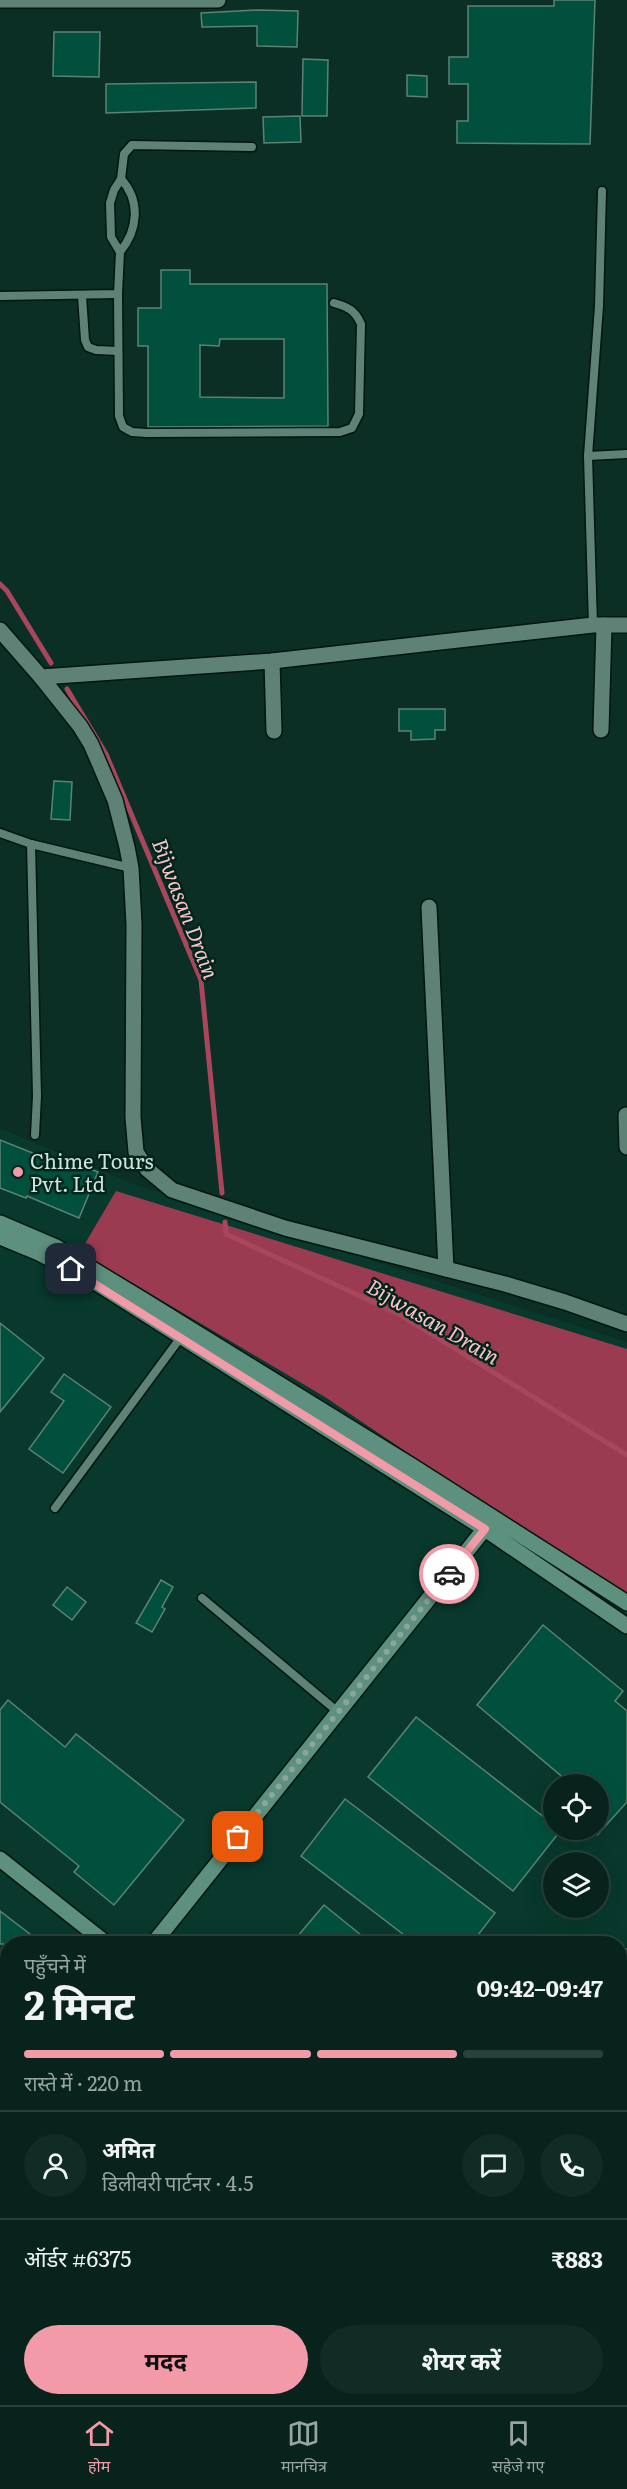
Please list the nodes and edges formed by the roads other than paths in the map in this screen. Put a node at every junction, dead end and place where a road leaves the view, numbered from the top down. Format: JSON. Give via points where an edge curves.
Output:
{"nodes":[{"id":1,"x":1,"y":0,"type":"edge"},
{"id":2,"x":218,"y":0,"type":"edge"},
{"id":3,"x":252,"y":147,"type":"dead end"},
{"id":4,"x":121,"y":179,"type":"junction"},
{"id":5,"x":602,"y":191,"type":"dead end"},
{"id":6,"x":120,"y":252,"type":"junction"},
{"id":7,"x":118,"y":294,"type":"junction"},
{"id":8,"x":0,"y":296,"type":"edge"},
{"id":9,"x":82,"y":296,"type":"junction"},
{"id":10,"x":334,"y":303,"type":"dead end"},
{"id":11,"x":118,"y":351,"type":"junction"},
{"id":12,"x":627,"y":454,"type":"edge"},
{"id":13,"x":588,"y":456,"type":"junction"},
{"id":14,"x":598,"y":625,"type":"junction"},
{"id":15,"x":627,"y":625,"type":"edge"},
{"id":16,"x":0,"y":630,"type":"edge"},
{"id":17,"x":272,"y":661,"type":"junction"},
{"id":18,"x":41,"y":677,"type":"junction"},
{"id":19,"x":601,"y":730,"type":"dead end"},
{"id":20,"x":274,"y":731,"type":"dead end"},
{"id":21,"x":0,"y":833,"type":"edge"},
{"id":22,"x":31,"y":844,"type":"junction"},
{"id":23,"x":131,"y":868,"type":"junction"},
{"id":24,"x":429,"y":907,"type":"dead end"},
{"id":25,"x":626,"y":1115,"type":"edge"},
{"id":26,"x":35,"y":1135,"type":"dead end"},
{"id":27,"x":627,"y":1147,"type":"edge"},
{"id":28,"x":0,"y":1223,"type":"edge"},
{"id":29,"x":0,"y":1237,"type":"edge"},
{"id":30,"x":446,"y":1269,"type":"junction"},
{"id":31,"x":627,"y":1324,"type":"edge"},
{"id":32,"x":181,"y":1337,"type":"junction"},
{"id":33,"x":55,"y":1508,"type":"dead end"},
{"id":34,"x":489,"y":1523,"type":"junction"},
{"id":35,"x":202,"y":1598,"type":"dead end"},
{"id":36,"x":627,"y":1603,"type":"edge"},
{"id":37,"x":627,"y":1626,"type":"edge"},
{"id":38,"x":338,"y":1712,"type":"junction"},
{"id":39,"x":0,"y":1859,"type":"edge"},
{"id":40,"x":97,"y":1936,"type":"edge"},
{"id":41,"x":159,"y":1936,"type":"edge"}],
"edges":[{"from":1,"to":2,"type":"street"},
{"from":3,"to":4,"type":"lane","via":[[132,145],[124,154]]},
{"from":4,"to":6,"type":"lane","via":[[114,190],[110,211],[111,237]]},
{"from":4,"to":6,"type":"lane","via":[[133,197],[135,214],[133,231]]},
{"from":5,"to":13,"type":"lane","via":[[599,306]]},
{"from":6,"to":7,"type":"lane"},
{"from":7,"to":9,"type":"lane"},
{"from":7,"to":11,"type":"lane"},
{"from":8,"to":9,"type":"lane"},
{"from":9,"to":11,"type":"lane","via":[[88,347]]},
{"from":10,"to":11,"type":"lane","via":[[348,307],[361,324],[359,414],[352,428],[340,432],[132,432],[123,427],[119,416]]},
{"from":12,"to":13,"type":"lane"},
{"from":13,"to":14,"type":"lane"},
{"from":14,"to":15,"type":"street"},
{"from":14,"to":17,"type":"street"},
{"from":14,"to":19,"type":"street"},
{"from":16,"to":18,"type":"street"},
{"from":17,"to":18,"type":"street"},
{"from":17,"to":20,"type":"street"},
{"from":18,"to":23,"type":"street","via":[[80,726],[99,760],[115,800]]},
{"from":21,"to":22,"type":"lane"},
{"from":22,"to":23,"type":"lane"},
{"from":22,"to":26,"type":"lane"},
{"from":23,"to":30,"type":"street","via":[[133,1117],[136,1152],[147,1169],[172,1190],[275,1225]]},
{"from":24,"to":30,"type":"street"},
{"from":25,"to":27,"type":"street"},
{"from":28,"to":34,"type":"street","via":[[56,1247]]},
{"from":29,"to":32,"type":"street","via":[[71,1269]]},
{"from":30,"to":31,"type":"street","via":[[565,1302]]},
{"from":32,"to":33,"type":"lane"},
{"from":32,"to":34,"type":"street"},
{"from":34,"to":36,"type":"street"},
{"from":34,"to":37,"type":"street"},
{"from":34,"to":38,"type":"street"},
{"from":35,"to":38,"type":"lane"},
{"from":38,"to":41,"type":"street"},
{"from":39,"to":40,"type":"street"}]}
